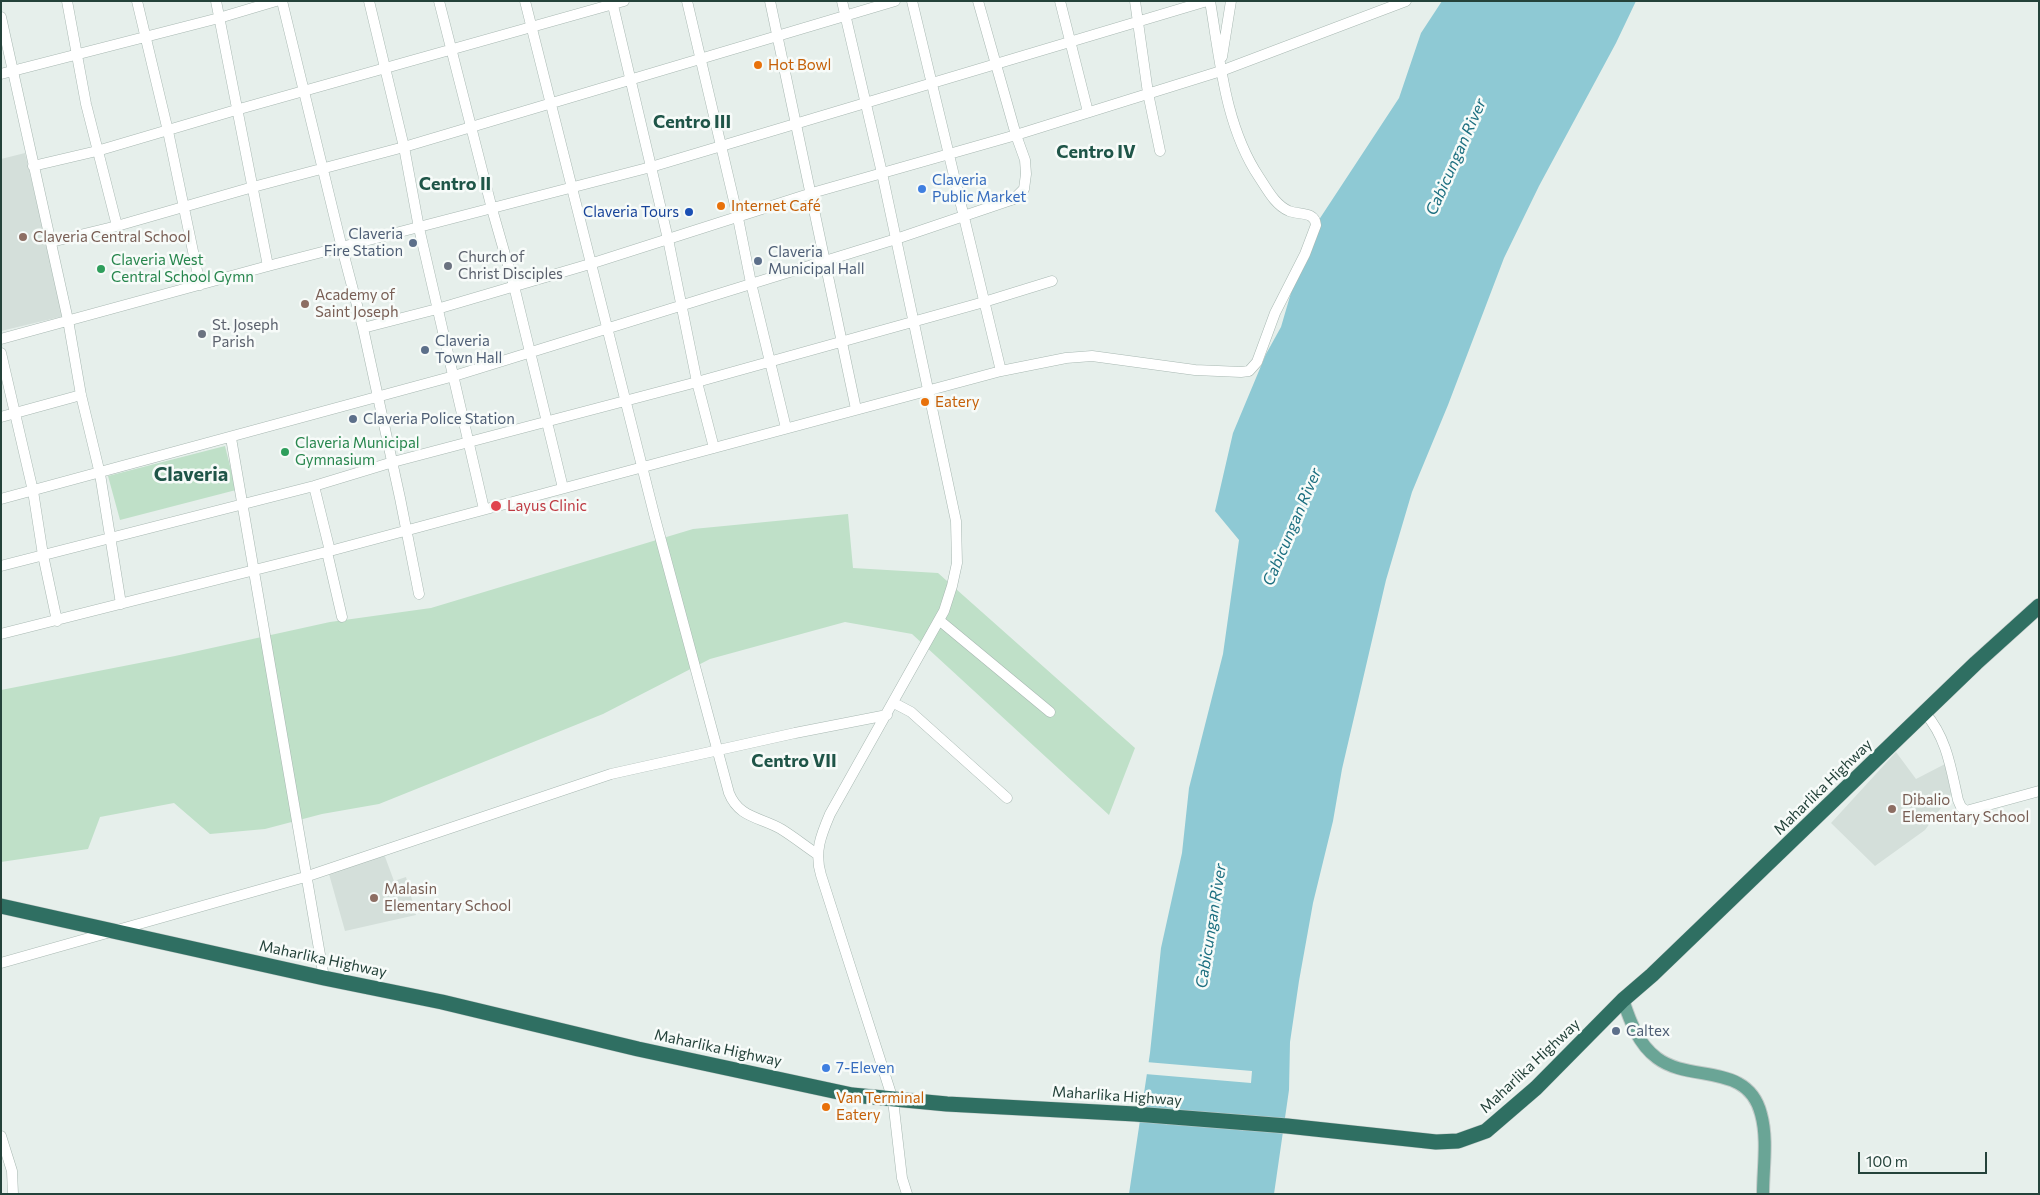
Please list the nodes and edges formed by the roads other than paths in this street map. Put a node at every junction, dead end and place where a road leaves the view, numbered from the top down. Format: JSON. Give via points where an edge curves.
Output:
{"nodes":[{"id":1,"x":67,"y":1,"type":"edge"},
{"id":2,"x":137,"y":1,"type":"edge"},
{"id":3,"x":216,"y":1,"type":"edge"},
{"id":4,"x":276,"y":1,"type":"edge"},
{"id":5,"x":282,"y":1,"type":"edge"},
{"id":6,"x":369,"y":1,"type":"edge"},
{"id":7,"x":439,"y":1,"type":"edge"},
{"id":8,"x":525,"y":1,"type":"edge"},
{"id":9,"x":624,"y":1,"type":"edge"},
{"id":10,"x":687,"y":1,"type":"edge"},
{"id":11,"x":770,"y":1,"type":"edge"},
{"id":12,"x":842,"y":1,"type":"edge"},
{"id":13,"x":895,"y":1,"type":"edge"},
{"id":14,"x":912,"y":1,"type":"edge"},
{"id":15,"x":978,"y":1,"type":"edge"},
{"id":16,"x":1060,"y":1,"type":"edge"},
{"id":17,"x":1135,"y":1,"type":"edge"},
{"id":18,"x":1209,"y":1,"type":"edge"},
{"id":19,"x":1231,"y":1,"type":"edge"},
{"id":20,"x":1406,"y":1,"type":"edge"},
{"id":21,"x":613,"y":3,"type":"edge"},
{"id":22,"x":846,"y":16,"type":"junction"},
{"id":23,"x":1,"y":17,"type":"edge"},
{"id":24,"x":220,"y":18,"type":"junction"},
{"id":25,"x":1137,"y":21,"type":"junction"},
{"id":26,"x":532,"y":28,"type":"junction"},
{"id":27,"x":778,"y":36,"type":"junction"},
{"id":28,"x":146,"y":37,"type":"junction"},
{"id":29,"x":1071,"y":41,"type":"junction"},
{"id":30,"x":451,"y":51,"type":"junction"},
{"id":31,"x":78,"y":55,"type":"junction"},
{"id":32,"x":702,"y":58,"type":"junction"},
{"id":33,"x":995,"y":64,"type":"junction"},
{"id":34,"x":1221,"y":68,"type":"junction"},
{"id":35,"x":386,"y":69,"type":"junction"},
{"id":36,"x":14,"y":70,"type":"junction"},
{"id":37,"x":1,"y":74,"type":"edge"},
{"id":38,"x":630,"y":80,"type":"junction"},
{"id":39,"x":933,"y":83,"type":"junction"},
{"id":40,"x":304,"y":92,"type":"junction"},
{"id":41,"x":1148,"y":93,"type":"junction"},
{"id":42,"x":866,"y":103,"type":"junction"},
{"id":43,"x":551,"y":104,"type":"junction"},
{"id":44,"x":236,"y":110,"type":"junction"},
{"id":45,"x":1088,"y":112,"type":"junction"},
{"id":46,"x":795,"y":122,"type":"junction"},
{"id":47,"x":471,"y":128,"type":"junction"},
{"id":48,"x":168,"y":131,"type":"junction"},
{"id":49,"x":1016,"y":135,"type":"junction"},
{"id":50,"x":404,"y":147,"type":"junction"},
{"id":51,"x":722,"y":147,"type":"junction"},
{"id":52,"x":97,"y":151,"type":"junction"},
{"id":53,"x":1160,"y":151,"type":"dead end"},
{"id":54,"x":949,"y":154,"type":"junction"},
{"id":55,"x":33,"y":166,"type":"junction"},
{"id":56,"x":651,"y":167,"type":"junction"},
{"id":57,"x":323,"y":168,"type":"junction"},
{"id":58,"x":882,"y":173,"type":"junction"},
{"id":59,"x":252,"y":187,"type":"junction"},
{"id":60,"x":571,"y":187,"type":"junction"},
{"id":61,"x":812,"y":193,"type":"junction"},
{"id":62,"x":184,"y":206,"type":"junction"},
{"id":63,"x":492,"y":209,"type":"junction"},
{"id":64,"x":964,"y":216,"type":"junction"},
{"id":65,"x":738,"y":218,"type":"junction"},
{"id":66,"x":117,"y":226,"type":"junction"},
{"id":67,"x":419,"y":228,"type":"junction"},
{"id":68,"x":668,"y":239,"type":"junction"},
{"id":69,"x":896,"y":239,"type":"junction"},
{"id":70,"x":51,"y":242,"type":"junction"},
{"id":71,"x":342,"y":248,"type":"junction"},
{"id":72,"x":825,"y":260,"type":"junction"},
{"id":73,"x":590,"y":264,"type":"junction"},
{"id":74,"x":268,"y":266,"type":"junction"},
{"id":75,"x":1052,"y":281,"type":"dead end"},
{"id":76,"x":751,"y":283,"type":"junction"},
{"id":77,"x":200,"y":285,"type":"junction"},
{"id":78,"x":514,"y":286,"type":"junction"},
{"id":79,"x":984,"y":302,"type":"junction"},
{"id":80,"x":682,"y":306,"type":"junction"},
{"id":81,"x":437,"y":309,"type":"junction"},
{"id":82,"x":68,"y":320,"type":"junction"},
{"id":83,"x":914,"y":320,"type":"junction"},
{"id":84,"x":363,"y":328,"type":"junction"},
{"id":85,"x":607,"y":329,"type":"junction"},
{"id":86,"x":1,"y":339,"type":"edge"},
{"id":87,"x":843,"y":340,"type":"junction"},
{"id":88,"x":531,"y":353,"type":"junction"},
{"id":89,"x":1,"y":354,"type":"edge"},
{"id":90,"x":771,"y":360,"type":"junction"},
{"id":91,"x":1001,"y":371,"type":"junction"},
{"id":92,"x":454,"y":376,"type":"junction"},
{"id":93,"x":697,"y":382,"type":"junction"},
{"id":94,"x":927,"y":390,"type":"junction"},
{"id":95,"x":81,"y":396,"type":"junction"},
{"id":96,"x":377,"y":396,"type":"junction"},
{"id":97,"x":625,"y":400,"type":"junction"},
{"id":98,"x":856,"y":409,"type":"junction"},
{"id":99,"x":15,"y":413,"type":"junction"},
{"id":100,"x":1,"y":417,"type":"edge"},
{"id":101,"x":547,"y":422,"type":"junction"},
{"id":102,"x":786,"y":428,"type":"junction"},
{"id":103,"x":231,"y":438,"type":"junction"},
{"id":104,"x":469,"y":442,"type":"junction"},
{"id":105,"x":714,"y":448,"type":"junction"},
{"id":106,"x":393,"y":462,"type":"junction"},
{"id":107,"x":642,"y":466,"type":"junction"},
{"id":108,"x":100,"y":474,"type":"junction"},
{"id":109,"x":314,"y":486,"type":"junction"},
{"id":110,"x":563,"y":488,"type":"junction"},
{"id":111,"x":33,"y":491,"type":"junction"},
{"id":112,"x":1,"y":499,"type":"edge"},
{"id":113,"x":241,"y":503,"type":"junction"},
{"id":114,"x":484,"y":509,"type":"junction"},
{"id":115,"x":406,"y":531,"type":"junction"},
{"id":116,"x":110,"y":538,"type":"junction"},
{"id":117,"x":328,"y":551,"type":"junction"},
{"id":118,"x":43,"y":555,"type":"junction"},
{"id":119,"x":1,"y":566,"type":"edge"},
{"id":120,"x":252,"y":571,"type":"junction"},
{"id":121,"x":419,"y":594,"type":"dead end"},
{"id":122,"x":121,"y":604,"type":"junction"},
{"id":123,"x":2039,"y":606,"type":"edge"},
{"id":124,"x":342,"y":616,"type":"dead end"},
{"id":125,"x":939,"y":620,"type":"junction"},
{"id":126,"x":57,"y":621,"type":"junction"},
{"id":127,"x":1,"y":634,"type":"edge"},
{"id":128,"x":894,"y":703,"type":"junction"},
{"id":129,"x":1050,"y":712,"type":"dead end"},
{"id":130,"x":1925,"y":713,"type":"junction"},
{"id":131,"x":887,"y":715,"type":"junction"},
{"id":132,"x":717,"y":750,"type":"junction"},
{"id":133,"x":2039,"y":791,"type":"edge"},
{"id":134,"x":1007,"y":798,"type":"dead end"},
{"id":135,"x":817,"y":854,"type":"junction"},
{"id":136,"x":305,"y":877,"type":"junction"},
{"id":137,"x":1,"y":906,"type":"edge"},
{"id":138,"x":117,"y":930,"type":"junction"},
{"id":139,"x":1,"y":963,"type":"edge"},
{"id":140,"x":324,"y":978,"type":"junction"},
{"id":141,"x":1623,"y":1000,"type":"junction"},
{"id":142,"x":893,"y":1100,"type":"junction"},
{"id":143,"x":1,"y":1136,"type":"edge"},
{"id":144,"x":13,"y":1194,"type":"edge"},
{"id":145,"x":907,"y":1194,"type":"edge"},
{"id":146,"x":1763,"y":1194,"type":"edge"}],
"edges":[{"from":1,"to":31,"type":"street"},
{"from":2,"to":28,"type":"street"},
{"from":3,"to":24,"type":"street"},
{"from":4,"to":24,"type":"street"},
{"from":5,"to":40,"type":"street"},
{"from":6,"to":35,"type":"street"},
{"from":7,"to":30,"type":"street"},
{"from":8,"to":26,"type":"street"},
{"from":9,"to":21,"type":"street"},
{"from":10,"to":32,"type":"street"},
{"from":11,"to":27,"type":"street"},
{"from":12,"to":22,"type":"street"},
{"from":13,"to":22,"type":"street"},
{"from":14,"to":39,"type":"street"},
{"from":15,"to":33,"type":"street"},
{"from":16,"to":29,"type":"street"},
{"from":17,"to":25,"type":"street"},
{"from":18,"to":25,"type":"street"},
{"from":18,"to":34,"type":"street"},
{"from":19,"to":34,"type":"street"},
{"from":20,"to":34,"type":"street"},
{"from":21,"to":26,"type":"street"},
{"from":21,"to":38,"type":"street"},
{"from":22,"to":27,"type":"street"},
{"from":22,"to":42,"type":"street"},
{"from":23,"to":36,"type":"street"},
{"from":24,"to":28,"type":"street"},
{"from":24,"to":44,"type":"street"},
{"from":25,"to":29,"type":"street"},
{"from":25,"to":41,"type":"street"},
{"from":26,"to":30,"type":"street"},
{"from":26,"to":43,"type":"street"},
{"from":27,"to":32,"type":"street"},
{"from":27,"to":46,"type":"street"},
{"from":28,"to":31,"type":"street"},
{"from":28,"to":48,"type":"street"},
{"from":29,"to":33,"type":"street"},
{"from":29,"to":45,"type":"street"},
{"from":30,"to":35,"type":"street"},
{"from":30,"to":47,"type":"street"},
{"from":31,"to":36,"type":"street"},
{"from":31,"to":52,"type":"street"},
{"from":32,"to":38,"type":"street"},
{"from":32,"to":51,"type":"street"},
{"from":33,"to":39,"type":"street"},
{"from":33,"to":49,"type":"street"},
{"from":34,"to":41,"type":"street"},
{"from":34,"to":91,"type":"street","via":[[1232,115],[1256,173],[1284,209],[1310,215],[1316,221],[1305,254],[1275,313],[1253,368],[1241,372],[1195,370],[1086,356]]},
{"from":35,"to":40,"type":"street"},
{"from":35,"to":50,"type":"street"},
{"from":36,"to":37,"type":"street"},
{"from":36,"to":55,"type":"street"},
{"from":38,"to":43,"type":"street"},
{"from":38,"to":56,"type":"street"},
{"from":39,"to":42,"type":"street"},
{"from":39,"to":54,"type":"street"},
{"from":40,"to":44,"type":"street"},
{"from":40,"to":57,"type":"street"},
{"from":41,"to":45,"type":"street"},
{"from":41,"to":53,"type":"street"},
{"from":42,"to":46,"type":"street"},
{"from":42,"to":58,"type":"street"},
{"from":43,"to":47,"type":"street"},
{"from":43,"to":60,"type":"street"},
{"from":44,"to":48,"type":"street"},
{"from":44,"to":59,"type":"street"},
{"from":45,"to":49,"type":"street"},
{"from":46,"to":51,"type":"street"},
{"from":46,"to":61,"type":"street"},
{"from":47,"to":50,"type":"street"},
{"from":47,"to":63,"type":"street"},
{"from":48,"to":52,"type":"street"},
{"from":48,"to":62,"type":"street"},
{"from":49,"to":54,"type":"street"},
{"from":49,"to":64,"type":"street","via":[[1026,168],[1022,192],[1014,200]]},
{"from":50,"to":57,"type":"street"},
{"from":50,"to":67,"type":"street"},
{"from":51,"to":56,"type":"street"},
{"from":51,"to":65,"type":"street"},
{"from":52,"to":55,"type":"street"},
{"from":52,"to":66,"type":"street"},
{"from":54,"to":58,"type":"street"},
{"from":54,"to":64,"type":"street"},
{"from":55,"to":70,"type":"street"},
{"from":56,"to":60,"type":"street"},
{"from":56,"to":68,"type":"street"},
{"from":57,"to":59,"type":"street"},
{"from":57,"to":71,"type":"street"},
{"from":58,"to":61,"type":"street"},
{"from":58,"to":69,"type":"street"},
{"from":59,"to":62,"type":"street"},
{"from":59,"to":74,"type":"street"},
{"from":60,"to":63,"type":"street"},
{"from":60,"to":73,"type":"street"},
{"from":61,"to":65,"type":"street"},
{"from":61,"to":72,"type":"street"},
{"from":62,"to":66,"type":"street"},
{"from":62,"to":77,"type":"street"},
{"from":63,"to":67,"type":"street"},
{"from":63,"to":78,"type":"street"},
{"from":64,"to":69,"type":"street"},
{"from":64,"to":79,"type":"street"},
{"from":65,"to":68,"type":"street"},
{"from":65,"to":76,"type":"street"},
{"from":66,"to":70,"type":"street"},
{"from":67,"to":71,"type":"street"},
{"from":67,"to":81,"type":"street"},
{"from":68,"to":73,"type":"street"},
{"from":68,"to":80,"type":"street"},
{"from":69,"to":72,"type":"street"},
{"from":69,"to":83,"type":"street"},
{"from":70,"to":82,"type":"street"},
{"from":71,"to":74,"type":"street"},
{"from":71,"to":84,"type":"street"},
{"from":72,"to":76,"type":"street"},
{"from":72,"to":87,"type":"street"},
{"from":73,"to":78,"type":"street"},
{"from":73,"to":85,"type":"street"},
{"from":74,"to":77,"type":"street"},
{"from":75,"to":79,"type":"street"},
{"from":76,"to":80,"type":"street"},
{"from":76,"to":90,"type":"street"},
{"from":77,"to":82,"type":"street"},
{"from":78,"to":81,"type":"street"},
{"from":78,"to":88,"type":"street"},
{"from":79,"to":83,"type":"street"},
{"from":79,"to":91,"type":"street"},
{"from":80,"to":85,"type":"street"},
{"from":80,"to":93,"type":"street"},
{"from":81,"to":84,"type":"street"},
{"from":81,"to":92,"type":"street"},
{"from":82,"to":86,"type":"street"},
{"from":82,"to":95,"type":"street"},
{"from":83,"to":87,"type":"street"},
{"from":83,"to":94,"type":"street"},
{"from":84,"to":96,"type":"street"},
{"from":85,"to":88,"type":"street"},
{"from":85,"to":97,"type":"street"},
{"from":87,"to":90,"type":"street"},
{"from":87,"to":98,"type":"street"},
{"from":88,"to":92,"type":"street"},
{"from":88,"to":101,"type":"street"},
{"from":89,"to":99,"type":"street"},
{"from":90,"to":93,"type":"street"},
{"from":90,"to":102,"type":"street"},
{"from":91,"to":94,"type":"street"},
{"from":92,"to":96,"type":"street"},
{"from":92,"to":104,"type":"street"},
{"from":93,"to":97,"type":"street"},
{"from":93,"to":105,"type":"street"},
{"from":94,"to":98,"type":"street"},
{"from":94,"to":125,"type":"street","via":[[956,521],[957,563]]},
{"from":95,"to":99,"type":"street"},
{"from":95,"to":108,"type":"street"},
{"from":96,"to":103,"type":"street"},
{"from":96,"to":106,"type":"street"},
{"from":97,"to":101,"type":"street"},
{"from":97,"to":107,"type":"street"},
{"from":98,"to":102,"type":"street"},
{"from":99,"to":100,"type":"street"},
{"from":99,"to":111,"type":"street"},
{"from":101,"to":104,"type":"street"},
{"from":101,"to":110,"type":"street"},
{"from":102,"to":105,"type":"street"},
{"from":103,"to":108,"type":"street"},
{"from":103,"to":113,"type":"street"},
{"from":104,"to":106,"type":"street"},
{"from":104,"to":114,"type":"street"},
{"from":105,"to":107,"type":"street"},
{"from":106,"to":109,"type":"street"},
{"from":106,"to":115,"type":"street"},
{"from":107,"to":110,"type":"street"},
{"from":107,"to":132,"type":"street"},
{"from":108,"to":111,"type":"street"},
{"from":108,"to":116,"type":"street"},
{"from":109,"to":113,"type":"street"},
{"from":109,"to":117,"type":"street"},
{"from":110,"to":114,"type":"street"},
{"from":111,"to":112,"type":"street"},
{"from":111,"to":118,"type":"street"},
{"from":113,"to":116,"type":"street"},
{"from":113,"to":120,"type":"street"},
{"from":114,"to":115,"type":"street"},
{"from":115,"to":117,"type":"street"},
{"from":115,"to":121,"type":"street"},
{"from":116,"to":118,"type":"street"},
{"from":116,"to":122,"type":"street"},
{"from":117,"to":120,"type":"street"},
{"from":117,"to":124,"type":"street"},
{"from":118,"to":119,"type":"street"},
{"from":118,"to":126,"type":"street"},
{"from":120,"to":122,"type":"street"},
{"from":120,"to":136,"type":"street"},
{"from":122,"to":126,"type":"street"},
{"from":123,"to":130,"type":"highway","name":"Maharlika Highway"},
{"from":125,"to":128,"type":"street"},
{"from":125,"to":129,"type":"street"},
{"from":126,"to":127,"type":"street"},
{"from":128,"to":131,"type":"street"},
{"from":128,"to":134,"type":"street","via":[[911,712]]},
{"from":130,"to":133,"type":"street","via":[[1944,743],[1958,800],[1966,811]]},
{"from":130,"to":141,"type":"highway","name":"Maharlika Highway"},
{"from":131,"to":132,"type":"street"},
{"from":131,"to":135,"type":"street","via":[[830,814]]},
{"from":132,"to":135,"type":"street","via":[[729,793],[737,808],[782,830]]},
{"from":132,"to":136,"type":"street","via":[[596,779]]},
{"from":135,"to":142,"type":"street"},
{"from":136,"to":138,"type":"street"},
{"from":136,"to":140,"type":"street"},
{"from":137,"to":138,"type":"highway","name":"Maharlika Highway"},
{"from":138,"to":139,"type":"street"},
{"from":138,"to":140,"type":"highway","name":"Maharlika Highway"},
{"from":140,"to":142,"type":"highway","name":"Maharlika Highway","via":[[852,1095]]},
{"from":141,"to":142,"type":"highway","name":"Maharlika Highway","via":[[1536,1088],[1486,1131],[1458,1140],[1436,1142],[1135,1114]]},
{"from":141,"to":146,"type":"main road","via":[[1636,1033],[1656,1058],[1681,1070],[1730,1078],[1756,1101],[1764,1126]]},
{"from":142,"to":145,"type":"street"},
{"from":143,"to":144,"type":"street","via":[[12,1171]]}]}
